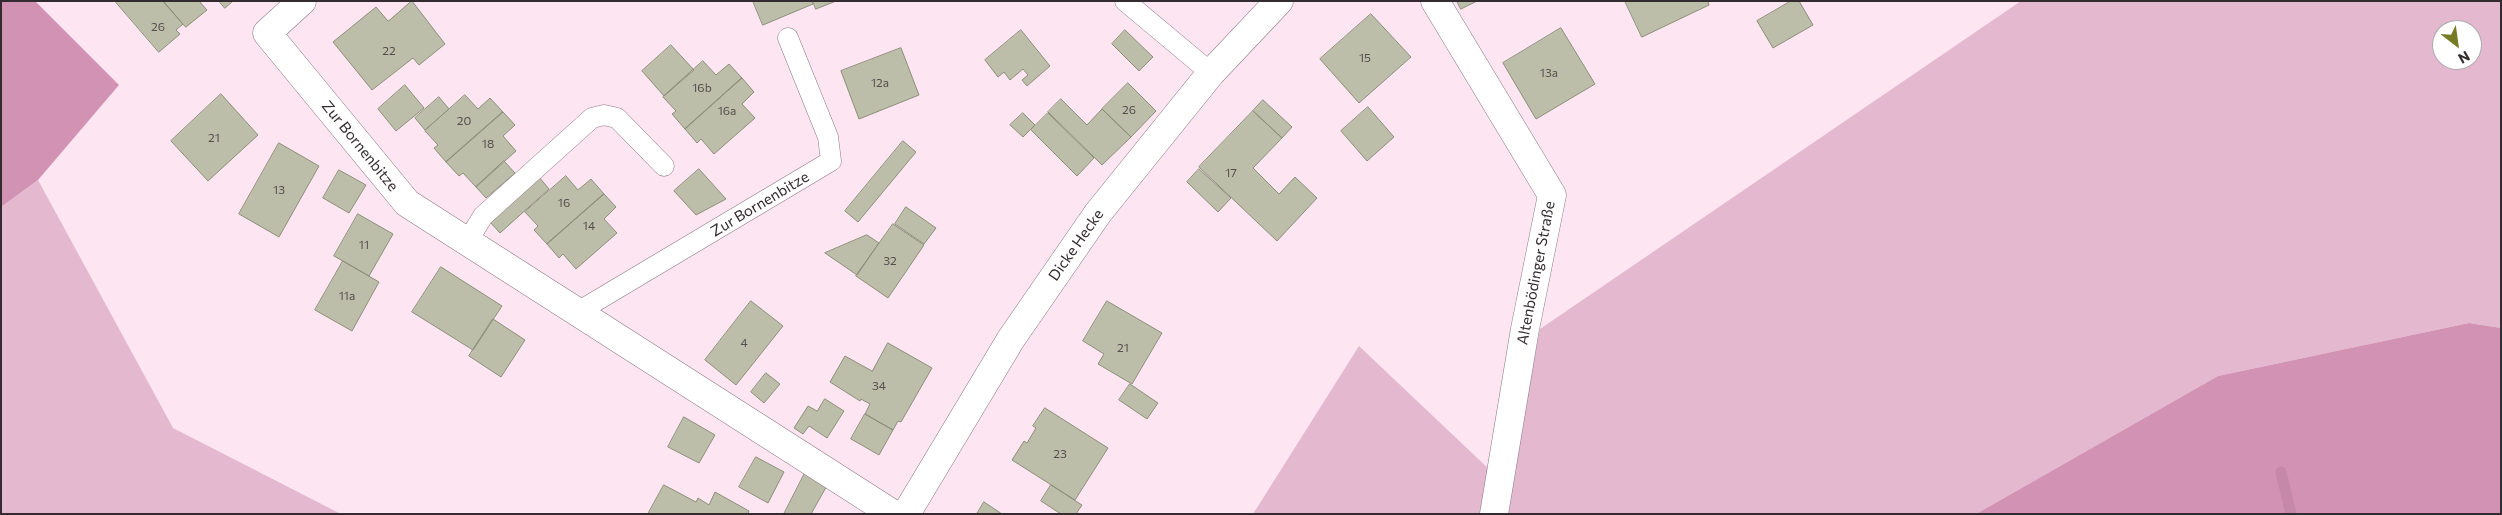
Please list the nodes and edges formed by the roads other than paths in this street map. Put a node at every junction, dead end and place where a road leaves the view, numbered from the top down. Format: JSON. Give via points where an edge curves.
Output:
{"nodes":[{"id":1,"x":302,"y":1,"type":"edge"},
{"id":2,"x":1125,"y":1,"type":"edge"},
{"id":3,"x":1279,"y":1,"type":"edge"},
{"id":4,"x":1436,"y":1,"type":"edge"},
{"id":5,"x":788,"y":38,"type":"dead end"},
{"id":6,"x":1211,"y":73,"type":"junction"},
{"id":7,"x":664,"y":166,"type":"dead end"},
{"id":8,"x":467,"y":242,"type":"junction"},
{"id":9,"x":576,"y":313,"type":"junction"},
{"id":10,"x":893,"y":514,"type":"edge"},
{"id":11,"x":906,"y":514,"type":"edge"},
{"id":12,"x":1494,"y":514,"type":"edge"}],
"edges":[{"from":1,"to":8,"type":"street","name":"Zur Bornenbitze","via":[[267,33],[407,204]]},
{"from":2,"to":6,"type":"lane"},
{"from":3,"to":6,"type":"street","name":"Dicke Hecke"},
{"from":4,"to":12,"type":"street","name":"Altenbödinger Straße","via":[[1552,195],[1525,329]]},
{"from":5,"to":9,"type":"lane","name":"Zur Bornenbitze","via":[[828,137],[831,161]]},
{"from":6,"to":11,"type":"street","name":"Dicke Hecke","via":[[1098,213],[1011,339]]},
{"from":7,"to":8,"type":"lane","via":[[618,118],[604,115],[592,118],[482,216]]},
{"from":8,"to":9,"type":"street","name":"Zur Bornenbitze"},
{"from":9,"to":10,"type":"street","name":"Zur Bornenbitze"}]}
